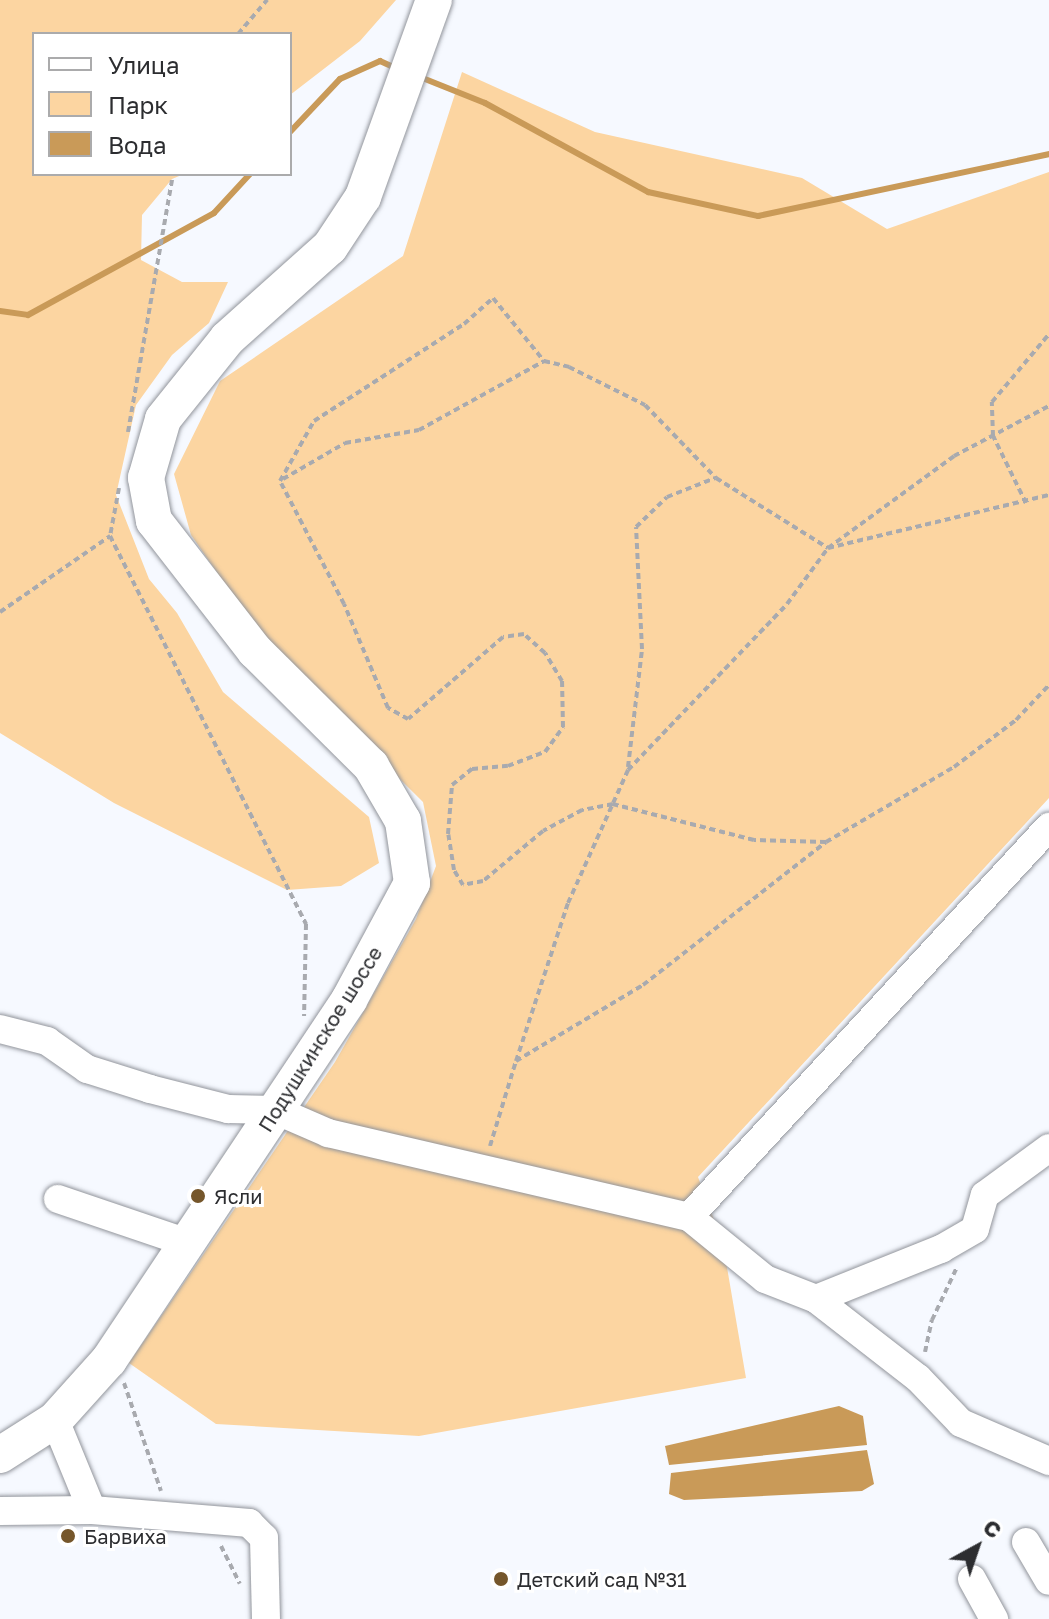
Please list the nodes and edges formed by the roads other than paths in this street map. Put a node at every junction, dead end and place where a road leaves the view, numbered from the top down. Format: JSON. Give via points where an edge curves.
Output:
{"nodes":[{"id":1,"x":434,"y":0,"type":"edge"},
{"id":2,"x":1049,"y":827,"type":"edge"},
{"id":3,"x":0,"y":1029,"type":"edge"},
{"id":4,"x":275,"y":1110,"type":"junction"},
{"id":5,"x":1049,"y":1148,"type":"edge"},
{"id":6,"x":58,"y":1199,"type":"dead end"},
{"id":7,"x":689,"y":1217,"type":"junction"},
{"id":8,"x":188,"y":1243,"type":"junction"},
{"id":9,"x":816,"y":1299,"type":"junction"},
{"id":10,"x":55,"y":1420,"type":"junction"},
{"id":11,"x":0,"y":1455,"type":"edge"},
{"id":12,"x":1049,"y":1461,"type":"edge"},
{"id":13,"x":92,"y":1510,"type":"junction"},
{"id":14,"x":0,"y":1511,"type":"edge"},
{"id":15,"x":1026,"y":1542,"type":"dead end"},
{"id":16,"x":972,"y":1579,"type":"dead end"},
{"id":17,"x":1049,"y":1581,"type":"edge"},
{"id":18,"x":266,"y":1619,"type":"edge"},
{"id":19,"x":994,"y":1619,"type":"edge"}],
"edges":[{"from":1,"to":4,"type":"main road","name":"Подушкинское шоссе","via":[[363,197],[330,247],[227,339],[163,419],[146,478],[154,521],[255,651],[371,766],[403,821],[412,883],[349,1000]]},
{"from":2,"to":7,"type":"street"},
{"from":3,"to":4,"type":"street","via":[[47,1041],[87,1069],[150,1089],[228,1109]]},
{"from":4,"to":7,"type":"street","via":[[328,1133]]},
{"from":4,"to":8,"type":"main road","name":"Подушкинское шоссе"},
{"from":5,"to":9,"type":"street","via":[[985,1195],[975,1229],[941,1249]]},
{"from":6,"to":8,"type":"street"},
{"from":7,"to":9,"type":"street","via":[[765,1279]]},
{"from":8,"to":10,"type":"main road","name":"Подушкинское шоссе","via":[[109,1360]]},
{"from":9,"to":12,"type":"street","via":[[918,1378],[961,1423]]},
{"from":10,"to":11,"type":"main road","name":"Подушкинское шоссе"},
{"from":10,"to":13,"type":"street"},
{"from":13,"to":14,"type":"street"},
{"from":13,"to":18,"type":"street","via":[[249,1523],[264,1538]]},
{"from":15,"to":17,"type":"street"},
{"from":16,"to":19,"type":"street"}]}
